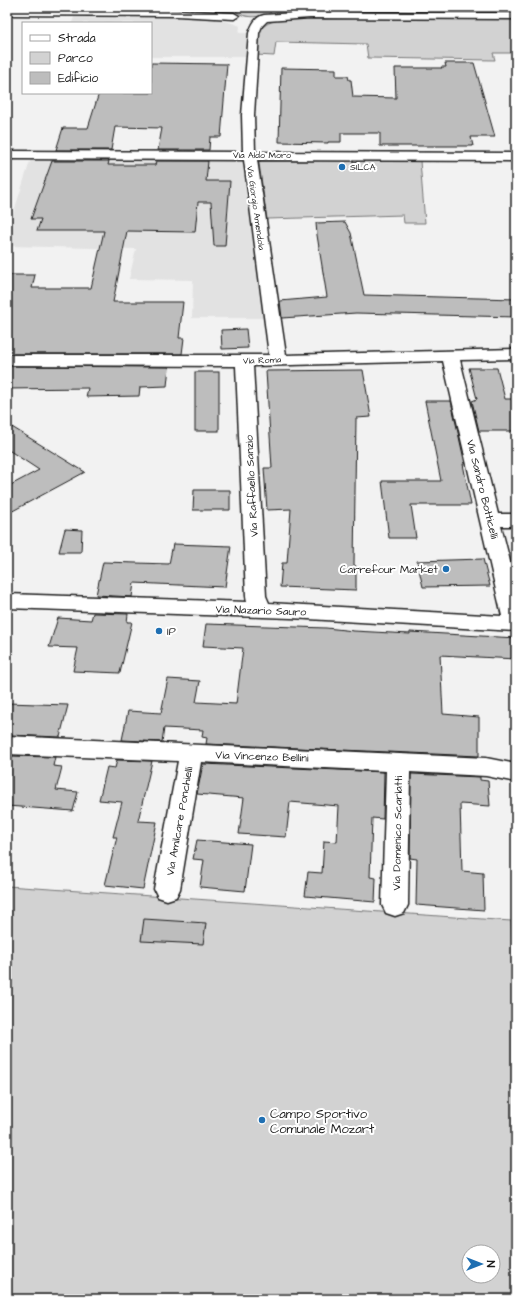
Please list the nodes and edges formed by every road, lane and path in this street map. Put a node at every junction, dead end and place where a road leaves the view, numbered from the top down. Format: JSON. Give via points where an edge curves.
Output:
{"nodes":[{"id":1,"x":7,"y":7,"type":"edge"},
{"id":2,"x":221,"y":7,"type":"edge"},
{"id":3,"x":275,"y":7,"type":"edge"},
{"id":4,"x":516,"y":11,"type":"edge"},
{"id":5,"x":7,"y":12,"type":"edge"},
{"id":6,"x":240,"y":16,"type":"edge"},
{"id":7,"x":516,"y":16,"type":"edge"},
{"id":8,"x":266,"y":18,"type":"junction"},
{"id":9,"x":254,"y":33,"type":"junction"},
{"id":10,"x":7,"y":155,"type":"edge"},
{"id":11,"x":248,"y":155,"type":"junction"},
{"id":12,"x":516,"y":157,"type":"edge"},
{"id":13,"x":516,"y":354,"type":"edge"},
{"id":14,"x":450,"y":355,"type":"junction"},
{"id":15,"x":278,"y":359,"type":"junction"},
{"id":16,"x":7,"y":360,"type":"edge"},
{"id":17,"x":244,"y":361,"type":"junction"},
{"id":18,"x":491,"y":520,"type":"junction"},
{"id":19,"x":516,"y":520,"type":"edge"},
{"id":20,"x":7,"y":601,"type":"edge"},
{"id":21,"x":260,"y":610,"type":"junction"},
{"id":22,"x":515,"y":624,"type":"edge"},
{"id":23,"x":7,"y":745,"type":"edge"},
{"id":24,"x":191,"y":753,"type":"junction"},
{"id":25,"x":398,"y":762,"type":"junction"},
{"id":26,"x":516,"y":773,"type":"edge"},
{"id":27,"x":167,"y":889,"type":"dead end"},
{"id":28,"x":395,"y":905,"type":"dead end"}],
"edges":[{"from":1,"to":2,"type":"street"},
{"from":3,"to":4,"type":"street","via":[[318,10]]},
{"from":3,"to":8,"type":"street","name":"Via Giorgio Amendola","via":[[278,13]]},
{"from":5,"to":6,"type":"street"},
{"from":6,"to":8,"type":"street"},
{"from":6,"to":9,"type":"street"},
{"from":7,"to":8,"type":"street","via":[[310,15]]},
{"from":8,"to":9,"type":"street","name":"Via Giorgio Amendola","via":[[257,25]]},
{"from":9,"to":11,"type":"street","name":"Via Giorgio Amendola"},
{"from":10,"to":11,"type":"street","name":"Via Aldo Moro"},
{"from":11,"to":12,"type":"street","name":"Via Aldo Moro"},
{"from":11,"to":15,"type":"street","name":"Via Giorgio Amendola"},
{"from":13,"to":14,"type":"street","name":"Via Roma"},
{"from":14,"to":15,"type":"street","name":"Via Roma"},
{"from":14,"to":18,"type":"street","name":"Via Sandro Botticelli"},
{"from":15,"to":17,"type":"street","name":"Via Roma"},
{"from":16,"to":17,"type":"street","name":"Via Roma"},
{"from":17,"to":21,"type":"street","name":"Via Raffaello Sanzio","via":[[256,596]]},
{"from":18,"to":19,"type":"street"},
{"from":18,"to":22,"type":"street","name":"Via Sandro Botticelli"},
{"from":20,"to":21,"type":"street","name":"Via Nazario Sauro"},
{"from":21,"to":22,"type":"street","name":"Via Nazario Sauro"},
{"from":23,"to":24,"type":"street","name":"Via Vincenzo Bellini"},
{"from":24,"to":25,"type":"street","name":"Via Vincenzo Bellini"},
{"from":24,"to":27,"type":"street","name":"Via Amilcare Ponchielli"},
{"from":25,"to":26,"type":"street","name":"Via Vincenzo Bellini","via":[[474,766]]},
{"from":25,"to":28,"type":"street","name":"Via Domenico Scarlatti"}]}
